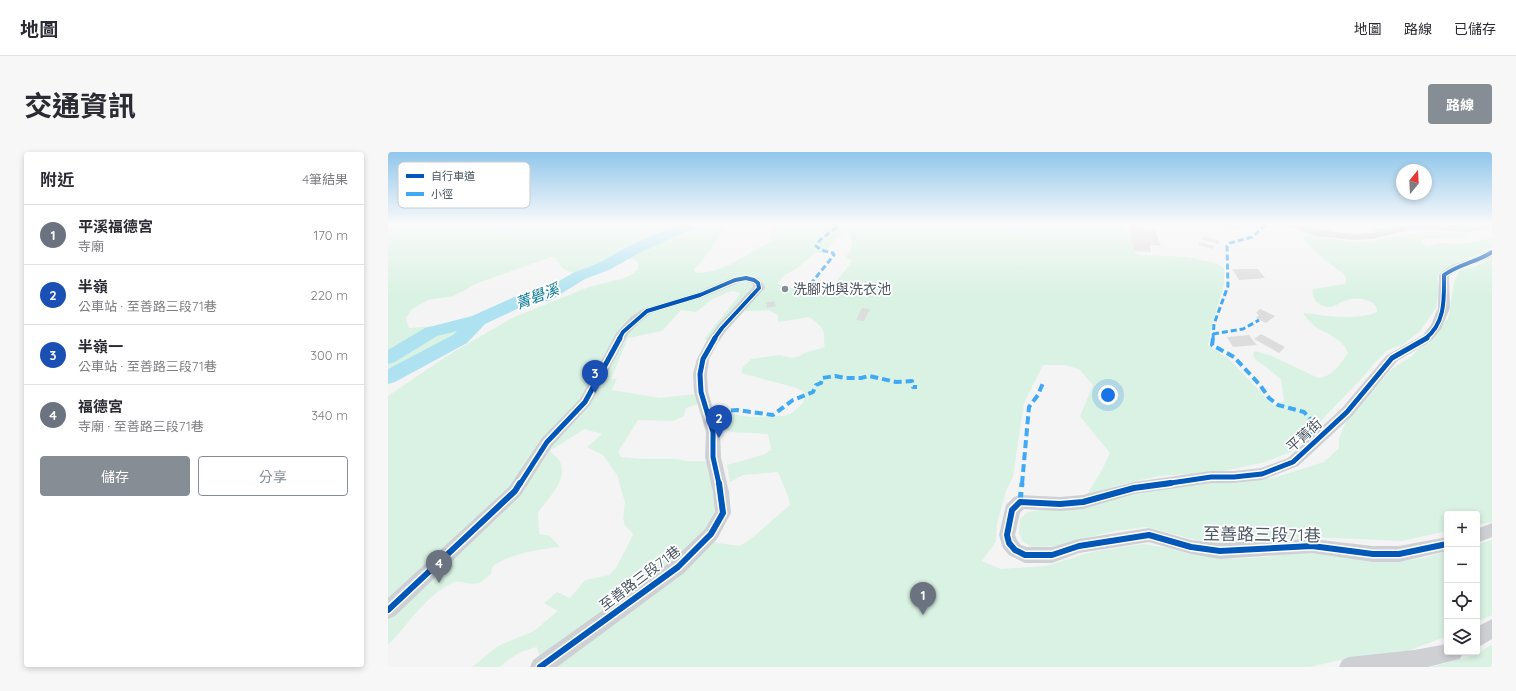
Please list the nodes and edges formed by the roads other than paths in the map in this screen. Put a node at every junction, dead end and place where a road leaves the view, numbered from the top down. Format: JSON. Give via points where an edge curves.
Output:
{"nodes":[{"id":1,"x":1492,"y":252,"type":"edge"},
{"id":2,"x":1020,"y":502,"type":"joint"},
{"id":3,"x":1492,"y":530,"type":"edge"},
{"id":4,"x":1480,"y":535,"type":"edge"},
{"id":5,"x":1444,"y":545,"type":"edge"},
{"id":6,"x":388,"y":610,"type":"edge"},
{"id":7,"x":1492,"y":628,"type":"edge"},
{"id":8,"x":1480,"y":637,"type":"edge"},
{"id":9,"x":1444,"y":654,"type":"edge"},
{"id":10,"x":540,"y":667,"type":"edge"},
{"id":11,"x":1349,"y":667,"type":"edge"}],
"edges":[{"from":1,"to":2,"type":"street","name":"平菁街","via":[[1475,262],[1453,267],[1444,274],[1444,308],[1427,338],[1392,358],[1347,412],[1293,462],[1262,474],[1211,476],[1134,488],[1083,502]]},
{"from":2,"to":5,"type":"street","name":"至善路三段71巷","via":[[1012,510],[1007,535],[1015,550],[1025,555],[1052,555],[1079,546],[1149,535],[1220,551],[1312,546],[1373,554],[1399,554]]},
{"from":3,"to":4,"type":"street"},
{"from":6,"to":10,"type":"street","name":"至善路三段71巷","via":[[515,491],[547,442],[585,402],[623,332],[635,320],[647,311],[700,295],[735,280],[754,280],[758,283],[758,288],[711,343],[703,359],[700,374],[701,392],[713,432],[713,457],[722,492],[723,513],[711,534],[678,567]]},
{"from":7,"to":8,"type":"street"},
{"from":9,"to":11,"type":"street"}]}
